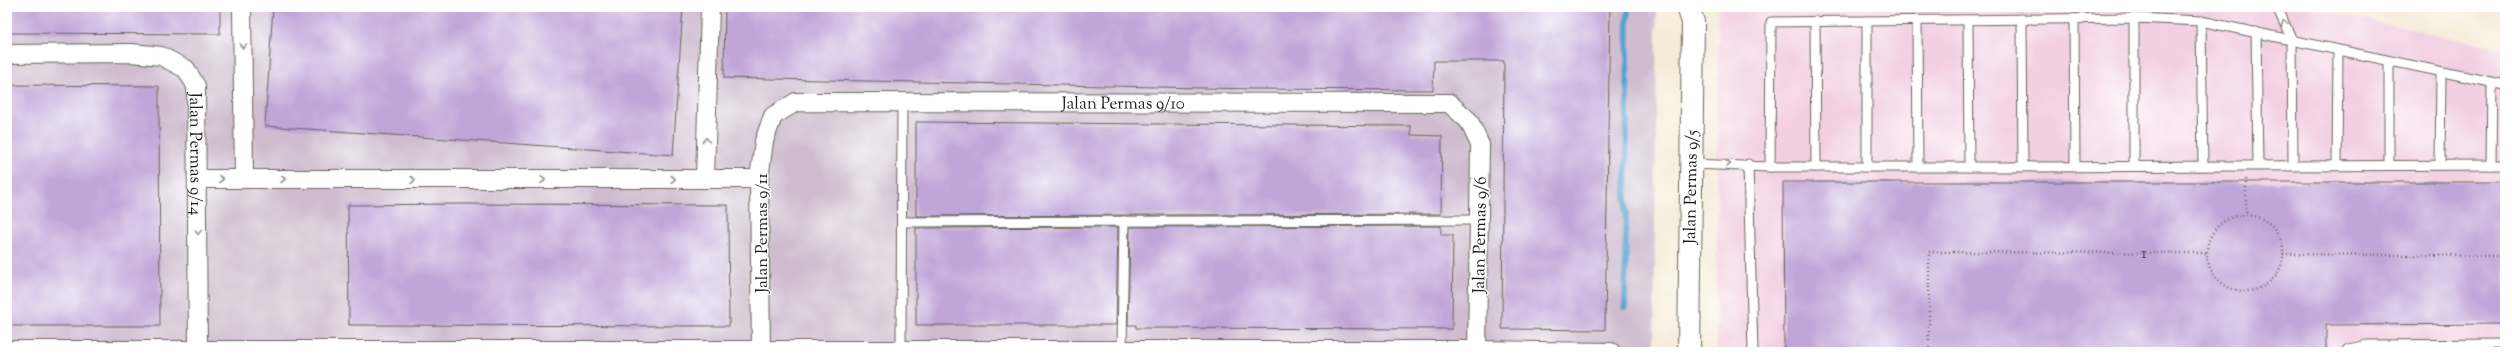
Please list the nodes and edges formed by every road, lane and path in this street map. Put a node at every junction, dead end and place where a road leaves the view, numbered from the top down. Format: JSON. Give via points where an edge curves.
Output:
{"nodes":[{"id":1,"x":242,"y":7,"type":"edge"},
{"id":2,"x":710,"y":7,"type":"edge"},
{"id":3,"x":2277,"y":7,"type":"edge"},
{"id":4,"x":1693,"y":12,"type":"edge"},
{"id":5,"x":2134,"y":18,"type":"junction"},
{"id":6,"x":2022,"y":19,"type":"junction"},
{"id":7,"x":2074,"y":19,"type":"junction"},
{"id":8,"x":1917,"y":20,"type":"junction"},
{"id":9,"x":1968,"y":20,"type":"junction"},
{"id":10,"x":1815,"y":21,"type":"junction"},
{"id":11,"x":1867,"y":21,"type":"junction"},
{"id":12,"x":2202,"y":21,"type":"junction"},
{"id":13,"x":2256,"y":32,"type":"junction"},
{"id":14,"x":2292,"y":40,"type":"junction"},
{"id":15,"x":2338,"y":50,"type":"junction"},
{"id":16,"x":7,"y":54,"type":"edge"},
{"id":17,"x":2389,"y":60,"type":"junction"},
{"id":18,"x":2441,"y":72,"type":"junction"},
{"id":19,"x":2492,"y":82,"type":"junction"},
{"id":20,"x":2505,"y":85,"type":"edge"},
{"id":21,"x":902,"y":102,"type":"junction"},
{"id":22,"x":773,"y":116,"type":"joint"},
{"id":23,"x":1469,"y":121,"type":"joint"},
{"id":24,"x":1689,"y":164,"type":"junction"},
{"id":25,"x":1748,"y":164,"type":"junction"},
{"id":26,"x":2258,"y":165,"type":"junction"},
{"id":27,"x":2293,"y":165,"type":"junction"},
{"id":28,"x":2337,"y":165,"type":"junction"},
{"id":29,"x":2389,"y":165,"type":"junction"},
{"id":30,"x":2440,"y":165,"type":"junction"},
{"id":31,"x":2491,"y":165,"type":"junction"},
{"id":32,"x":2505,"y":165,"type":"edge"},
{"id":33,"x":2134,"y":166,"type":"junction"},
{"id":34,"x":2203,"y":166,"type":"junction"},
{"id":35,"x":1770,"y":167,"type":"junction"},
{"id":36,"x":1816,"y":167,"type":"junction"},
{"id":37,"x":1867,"y":167,"type":"junction"},
{"id":38,"x":1918,"y":167,"type":"junction"},
{"id":39,"x":1969,"y":167,"type":"junction"},
{"id":40,"x":2023,"y":167,"type":"junction"},
{"id":41,"x":2075,"y":167,"type":"junction"},
{"id":42,"x":2246,"y":177,"type":"dead end"},
{"id":43,"x":198,"y":179,"type":"junction"},
{"id":44,"x":244,"y":179,"type":"junction"},
{"id":45,"x":705,"y":179,"type":"junction"},
{"id":46,"x":759,"y":179,"type":"junction"},
{"id":47,"x":2246,"y":215,"type":"junction"},
{"id":48,"x":1479,"y":220,"type":"junction"},
{"id":49,"x":1124,"y":221,"type":"junction"},
{"id":50,"x":902,"y":222,"type":"junction"},
{"id":51,"x":2207,"y":252,"type":"junction"},
{"id":52,"x":2283,"y":254,"type":"junction"},
{"id":53,"x":2505,"y":256,"type":"edge"},
{"id":54,"x":2505,"y":344,"type":"edge"},
{"id":55,"x":7,"y":350,"type":"edge"},
{"id":56,"x":76,"y":351,"type":"edge"},
{"id":57,"x":198,"y":351,"type":"junction"},
{"id":58,"x":1122,"y":351,"type":"edge"},
{"id":59,"x":1477,"y":351,"type":"edge"},
{"id":60,"x":408,"y":352,"type":"edge"},
{"id":61,"x":761,"y":352,"type":"edge"},
{"id":62,"x":901,"y":352,"type":"edge"},
{"id":63,"x":1611,"y":352,"type":"edge"},
{"id":64,"x":1689,"y":352,"type":"edge"},
{"id":65,"x":1753,"y":352,"type":"edge"},
{"id":66,"x":1929,"y":352,"type":"edge"},
{"id":67,"x":2347,"y":352,"type":"edge"}],
"edges":[{"from":1,"to":44,"type":"street","one_way":true},
{"from":45,"to":2,"type":"street","one_way":true},
{"from":14,"to":3,"type":"lane","one_way":true},
{"from":4,"to":24,"type":"street","name":"Jalan Permas 9/5"},
{"from":5,"to":7,"type":"lane"},
{"from":5,"to":12,"type":"lane"},
{"from":5,"to":33,"type":"lane"},
{"from":6,"to":7,"type":"lane"},
{"from":6,"to":9,"type":"lane"},
{"from":6,"to":40,"type":"lane"},
{"from":7,"to":41,"type":"lane"},
{"from":8,"to":9,"type":"lane"},
{"from":8,"to":11,"type":"lane"},
{"from":8,"to":38,"type":"lane"},
{"from":9,"to":39,"type":"lane"},
{"from":10,"to":11,"type":"lane"},
{"from":10,"to":35,"type":"lane","via":[[1772,22]]},
{"from":10,"to":36,"type":"lane"},
{"from":11,"to":37,"type":"lane"},
{"from":12,"to":13,"type":"lane"},
{"from":12,"to":34,"type":"lane"},
{"from":13,"to":14,"type":"lane"},
{"from":13,"to":26,"type":"lane"},
{"from":14,"to":15,"type":"lane"},
{"from":14,"to":27,"type":"lane"},
{"from":15,"to":17,"type":"lane"},
{"from":15,"to":28,"type":"lane"},
{"from":16,"to":43,"type":"street","name":"Jalan Permas 9/14","via":[[132,52],[162,56],[186,70],[196,86]]},
{"from":17,"to":18,"type":"lane"},
{"from":17,"to":29,"type":"lane"},
{"from":18,"to":19,"type":"lane"},
{"from":18,"to":30,"type":"lane"},
{"from":19,"to":20,"type":"lane"},
{"from":19,"to":31,"type":"lane"},
{"from":21,"to":22,"type":"street","name":"Jalan Permas 9/10","via":[[796,102]]},
{"from":21,"to":23,"type":"street","name":"Jalan Permas 9/10","via":[[1450,103]]},
{"from":21,"to":50,"type":"lane"},
{"from":22,"to":46,"type":"street","name":"Jalan Permas 9/11","via":[[764,141]]},
{"from":23,"to":48,"type":"street","name":"Jalan Permas 9/6","via":[[1480,145]]},
{"from":24,"to":25,"type":"lane","one_way":true},
{"from":24,"to":64,"type":"street","name":"Jalan Permas 9/5"},
{"from":25,"to":35,"type":"lane"},
{"from":25,"to":65,"type":"lane"},
{"from":26,"to":27,"type":"lane"},
{"from":26,"to":34,"type":"lane"},
{"from":27,"to":28,"type":"lane"},
{"from":28,"to":29,"type":"lane"},
{"from":29,"to":30,"type":"lane"},
{"from":30,"to":31,"type":"lane"},
{"from":31,"to":32,"type":"lane"},
{"from":33,"to":34,"type":"lane"},
{"from":33,"to":41,"type":"lane"},
{"from":35,"to":36,"type":"lane"},
{"from":36,"to":37,"type":"lane"},
{"from":37,"to":38,"type":"lane"},
{"from":38,"to":39,"type":"lane"},
{"from":39,"to":40,"type":"lane"},
{"from":40,"to":41,"type":"lane"},
{"from":42,"to":47,"type":"path"},
{"from":43,"to":44,"type":"street","one_way":true},
{"from":43,"to":57,"type":"street","name":"Jalan Permas 9/14","one_way":true},
{"from":44,"to":45,"type":"street","one_way":true},
{"from":45,"to":46,"type":"street"},
{"from":46,"to":61,"type":"street","name":"Jalan Permas 9/11"},
{"from":47,"to":51,"type":"path","via":[[2225,221],[2216,228],[2210,237]]},
{"from":47,"to":52,"type":"path","via":[[2257,217],[2275,229],[2280,238]]},
{"from":48,"to":49,"type":"lane"},
{"from":48,"to":59,"type":"street","name":"Jalan Permas 9/6"},
{"from":49,"to":50,"type":"lane"},
{"from":49,"to":58,"type":"lane"},
{"from":50,"to":62,"type":"lane"},
{"from":51,"to":52,"type":"path","via":[[2210,268],[2216,278],[2229,287],[2245,291],[2255,290],[2274,278],[2280,270]]},
{"from":51,"to":66,"type":"path","via":[[1929,252]]},
{"from":52,"to":53,"type":"path"},
{"from":54,"to":67,"type":"lane","via":[[2367,345],[2349,349]]},
{"from":55,"to":56,"type":"street"},
{"from":56,"to":57,"type":"street"},
{"from":57,"to":60,"type":"street"},
{"from":58,"to":59,"type":"street"},
{"from":58,"to":62,"type":"street"},
{"from":59,"to":63,"type":"street"},
{"from":60,"to":61,"type":"street"},
{"from":61,"to":62,"type":"street"}]}
